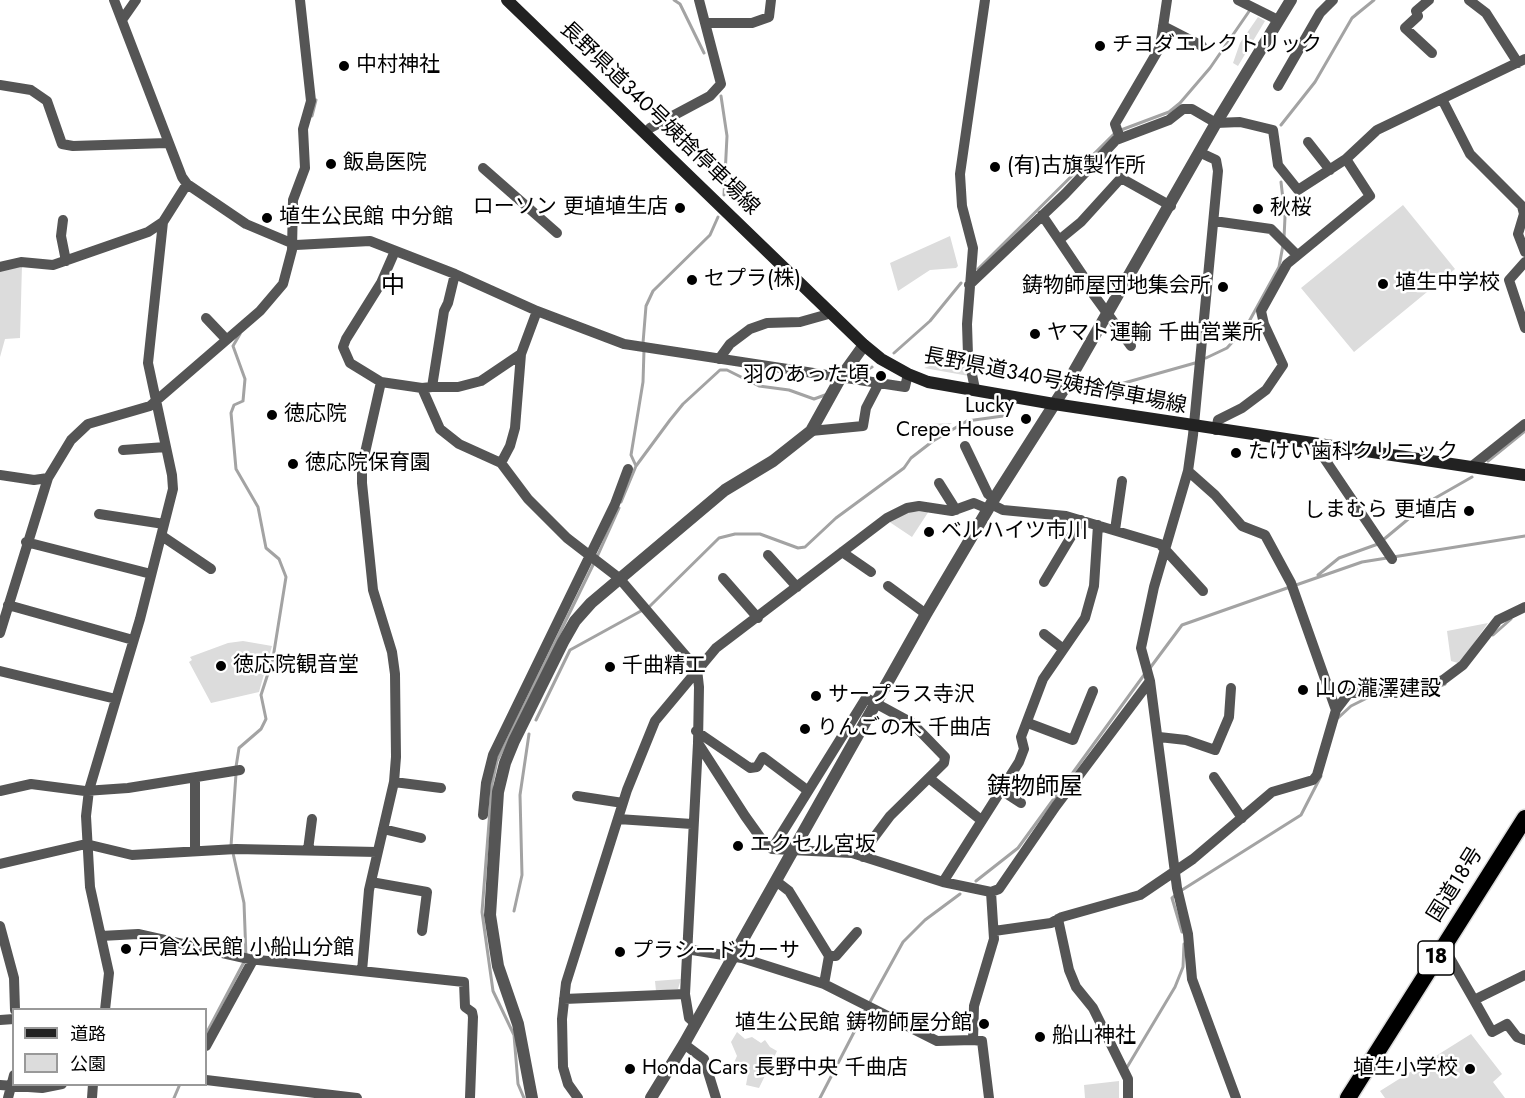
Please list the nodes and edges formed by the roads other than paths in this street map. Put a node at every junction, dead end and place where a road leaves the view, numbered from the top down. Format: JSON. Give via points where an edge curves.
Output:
{"nodes":[{"id":1,"x":114,"y":0,"type":"edge"},
{"id":2,"x":136,"y":0,"type":"edge"},
{"id":3,"x":300,"y":0,"type":"edge"},
{"id":4,"x":507,"y":0,"type":"edge"},
{"id":5,"x":699,"y":0,"type":"edge"},
{"id":6,"x":771,"y":0,"type":"edge"},
{"id":7,"x":985,"y":0,"type":"edge"},
{"id":8,"x":1167,"y":0,"type":"edge"},
{"id":9,"x":1238,"y":0,"type":"edge"},
{"id":10,"x":1291,"y":0,"type":"edge"},
{"id":11,"x":1333,"y":0,"type":"edge"},
{"id":12,"x":1429,"y":0,"type":"edge"},
{"id":13,"x":1469,"y":0,"type":"edge"},
{"id":14,"x":122,"y":20,"type":"junction"},
{"id":15,"x":1278,"y":20,"type":"junction"},
{"id":16,"x":706,"y":23,"type":"junction"},
{"id":17,"x":1163,"y":26,"type":"junction"},
{"id":18,"x":1202,"y":46,"type":"dead end"},
{"id":19,"x":1432,"y":53,"type":"dead end"},
{"id":20,"x":1522,"y":61,"type":"edge"},
{"id":21,"x":0,"y":85,"type":"edge"},
{"id":22,"x":1278,"y":86,"type":"dead end"},
{"id":23,"x":1443,"y":101,"type":"junction"},
{"id":24,"x":1216,"y":123,"type":"junction"},
{"id":25,"x":645,"y":133,"type":"junction"},
{"id":26,"x":1118,"y":134,"type":"junction"},
{"id":27,"x":1308,"y":142,"type":"dead end"},
{"id":28,"x":167,"y":143,"type":"junction"},
{"id":29,"x":1201,"y":153,"type":"junction"},
{"id":30,"x":1346,"y":159,"type":"junction"},
{"id":31,"x":483,"y":168,"type":"dead end"},
{"id":32,"x":1330,"y":170,"type":"junction"},
{"id":33,"x":187,"y":184,"type":"junction"},
{"id":34,"x":1170,"y":206,"type":"junction"},
{"id":35,"x":1042,"y":215,"type":"junction"},
{"id":36,"x":63,"y":220,"type":"dead end"},
{"id":37,"x":1214,"y":221,"type":"junction"},
{"id":38,"x":163,"y":222,"type":"junction"},
{"id":39,"x":557,"y":233,"type":"dead end"},
{"id":40,"x":1059,"y":240,"type":"junction"},
{"id":41,"x":292,"y":244,"type":"junction"},
{"id":42,"x":395,"y":251,"type":"junction"},
{"id":43,"x":1525,"y":252,"type":"edge"},
{"id":44,"x":1297,"y":255,"type":"junction"},
{"id":45,"x":66,"y":261,"type":"junction"},
{"id":46,"x":1525,"y":263,"type":"edge"},
{"id":47,"x":0,"y":267,"type":"edge"},
{"id":48,"x":455,"y":274,"type":"junction"},
{"id":49,"x":969,"y":285,"type":"junction"},
{"id":50,"x":537,"y":311,"type":"junction"},
{"id":51,"x":832,"y":314,"type":"junction"},
{"id":52,"x":1108,"y":314,"type":"junction"},
{"id":53,"x":206,"y":318,"type":"dead end"},
{"id":54,"x":1525,"y":328,"type":"edge"},
{"id":55,"x":226,"y":339,"type":"junction"},
{"id":56,"x":864,"y":345,"type":"junction"},
{"id":57,"x":1131,"y":346,"type":"dead end"},
{"id":58,"x":521,"y":354,"type":"junction"},
{"id":59,"x":719,"y":359,"type":"junction"},
{"id":60,"x":908,"y":374,"type":"junction"},
{"id":61,"x":841,"y":377,"type":"junction"},
{"id":62,"x":381,"y":381,"type":"junction"},
{"id":63,"x":879,"y":383,"type":"junction"},
{"id":64,"x":427,"y":388,"type":"junction"},
{"id":65,"x":975,"y":389,"type":"junction"},
{"id":66,"x":155,"y":400,"type":"junction"},
{"id":67,"x":1054,"y":405,"type":"junction"},
{"id":68,"x":1525,"y":424,"type":"edge"},
{"id":69,"x":1193,"y":427,"type":"junction"},
{"id":70,"x":1215,"y":430,"type":"junction"},
{"id":71,"x":811,"y":431,"type":"junction"},
{"id":72,"x":1322,"y":445,"type":"junction"},
{"id":73,"x":965,"y":446,"type":"dead end"},
{"id":74,"x":166,"y":447,"type":"junction"},
{"id":75,"x":123,"y":450,"type":"dead end"},
{"id":76,"x":501,"y":463,"type":"junction"},
{"id":77,"x":1471,"y":467,"type":"junction"},
{"id":78,"x":628,"y":469,"type":"dead end"},
{"id":79,"x":1188,"y":471,"type":"junction"},
{"id":80,"x":0,"y":475,"type":"edge"},
{"id":81,"x":1525,"y":475,"type":"edge"},
{"id":82,"x":48,"y":478,"type":"junction"},
{"id":83,"x":1122,"y":481,"type":"dead end"},
{"id":84,"x":939,"y":483,"type":"dead end"},
{"id":85,"x":991,"y":504,"type":"junction"},
{"id":86,"x":956,"y":510,"type":"junction"},
{"id":87,"x":99,"y":514,"type":"dead end"},
{"id":88,"x":1081,"y":520,"type":"junction"},
{"id":89,"x":1098,"y":525,"type":"junction"},
{"id":90,"x":163,"y":530,"type":"junction"},
{"id":91,"x":1115,"y":530,"type":"junction"},
{"id":92,"x":26,"y":542,"type":"junction"},
{"id":93,"x":1165,"y":549,"type":"junction"},
{"id":94,"x":842,"y":552,"type":"junction"},
{"id":95,"x":768,"y":555,"type":"dead end"},
{"id":96,"x":1391,"y":557,"type":"dead end"},
{"id":97,"x":594,"y":558,"type":"junction"},
{"id":98,"x":210,"y":569,"type":"dead end"},
{"id":99,"x":871,"y":572,"type":"dead end"},
{"id":100,"x":151,"y":574,"type":"junction"},
{"id":101,"x":619,"y":578,"type":"junction"},
{"id":102,"x":723,"y":578,"type":"dead end"},
{"id":103,"x":1044,"y":582,"type":"dead end"},
{"id":104,"x":888,"y":586,"type":"dead end"},
{"id":105,"x":797,"y":587,"type":"junction"},
{"id":106,"x":1203,"y":591,"type":"dead end"},
{"id":107,"x":8,"y":605,"type":"junction"},
{"id":108,"x":1521,"y":613,"type":"edge"},
{"id":109,"x":927,"y":614,"type":"junction"},
{"id":110,"x":758,"y":618,"type":"junction"},
{"id":111,"x":0,"y":633,"type":"edge"},
{"id":112,"x":1044,"y":634,"type":"dead end"},
{"id":113,"x":133,"y":640,"type":"junction"},
{"id":114,"x":1062,"y":648,"type":"junction"},
{"id":115,"x":697,"y":669,"type":"junction"},
{"id":116,"x":0,"y":671,"type":"edge"},
{"id":117,"x":1148,"y":675,"type":"junction"},
{"id":118,"x":1231,"y":688,"type":"dead end"},
{"id":119,"x":1093,"y":691,"type":"dead end"},
{"id":120,"x":116,"y":699,"type":"junction"},
{"id":121,"x":876,"y":704,"type":"junction"},
{"id":122,"x":1336,"y":710,"type":"junction"},
{"id":123,"x":1028,"y":723,"type":"junction"},
{"id":124,"x":696,"y":731,"type":"junction"},
{"id":125,"x":1159,"y":738,"type":"junction"},
{"id":126,"x":698,"y":743,"type":"junction"},
{"id":127,"x":828,"y":756,"type":"junction"},
{"id":128,"x":842,"y":764,"type":"junction"},
{"id":129,"x":240,"y":770,"type":"dead end"},
{"id":130,"x":1214,"y":777,"type":"dead end"},
{"id":131,"x":195,"y":778,"type":"junction"},
{"id":132,"x":929,"y":778,"type":"junction"},
{"id":133,"x":394,"y":782,"type":"junction"},
{"id":134,"x":441,"y":788,"type":"dead end"},
{"id":135,"x":89,"y":790,"type":"junction"},
{"id":136,"x":1000,"y":790,"type":"junction"},
{"id":137,"x":0,"y":791,"type":"edge"},
{"id":138,"x":805,"y":793,"type":"junction"},
{"id":139,"x":577,"y":796,"type":"dead end"},
{"id":140,"x":623,"y":803,"type":"junction"},
{"id":141,"x":1022,"y":803,"type":"dead end"},
{"id":142,"x":819,"y":804,"type":"junction"},
{"id":143,"x":483,"y":815,"type":"dead end"},
{"id":144,"x":1242,"y":818,"type":"junction"},
{"id":145,"x":1525,"y":818,"type":"edge"},
{"id":146,"x":312,"y":819,"type":"dead end"},
{"id":147,"x":618,"y":819,"type":"junction"},
{"id":148,"x":981,"y":820,"type":"junction"},
{"id":149,"x":692,"y":824,"type":"junction"},
{"id":150,"x":383,"y":829,"type":"junction"},
{"id":151,"x":421,"y":838,"type":"dead end"},
{"id":152,"x":86,"y":844,"type":"junction"},
{"id":153,"x":772,"y":849,"type":"junction"},
{"id":154,"x":308,"y":850,"type":"junction"},
{"id":155,"x":793,"y":850,"type":"junction"},
{"id":156,"x":195,"y":851,"type":"junction"},
{"id":157,"x":377,"y":852,"type":"junction"},
{"id":158,"x":863,"y":857,"type":"junction"},
{"id":159,"x":0,"y":864,"type":"edge"},
{"id":160,"x":1175,"y":870,"type":"junction"},
{"id":161,"x":776,"y":881,"type":"junction"},
{"id":162,"x":370,"y":882,"type":"junction"},
{"id":163,"x":943,"y":882,"type":"junction"},
{"id":164,"x":991,"y":892,"type":"junction"},
{"id":165,"x":1058,"y":919,"type":"junction"},
{"id":166,"x":0,"y":926,"type":"edge"},
{"id":167,"x":422,"y":931,"type":"dead end"},
{"id":168,"x":994,"y":931,"type":"junction"},
{"id":169,"x":857,"y":932,"type":"dead end"},
{"id":170,"x":101,"y":936,"type":"junction"},
{"id":171,"x":1443,"y":946,"type":"junction"},
{"id":172,"x":686,"y":949,"type":"junction"},
{"id":173,"x":829,"y":956,"type":"junction"},
{"id":174,"x":733,"y":957,"type":"junction"},
{"id":175,"x":248,"y":959,"type":"junction"},
{"id":176,"x":362,"y":971,"type":"junction"},
{"id":177,"x":1525,"y":975,"type":"edge"},
{"id":178,"x":824,"y":984,"type":"junction"},
{"id":179,"x":685,"y":994,"type":"junction"},
{"id":180,"x":564,"y":999,"type":"junction"},
{"id":181,"x":1474,"y":1000,"type":"junction"},
{"id":182,"x":15,"y":1008,"type":"edge"},
{"id":183,"x":105,"y":1008,"type":"edge"},
{"id":184,"x":696,"y":1024,"type":"junction"},
{"id":185,"x":973,"y":1040,"type":"junction"},
{"id":186,"x":1525,"y":1040,"type":"edge"},
{"id":187,"x":207,"y":1044,"type":"edge"},
{"id":188,"x":684,"y":1044,"type":"junction"},
{"id":189,"x":207,"y":1080,"type":"edge"},
{"id":190,"x":35,"y":1086,"type":"edge"},
{"id":191,"x":52,"y":1086,"type":"edge"},
{"id":192,"x":357,"y":1098,"type":"edge"},
{"id":193,"x":470,"y":1098,"type":"edge"},
{"id":194,"x":532,"y":1098,"type":"edge"},
{"id":195,"x":578,"y":1098,"type":"edge"},
{"id":196,"x":651,"y":1098,"type":"edge"},
{"id":197,"x":716,"y":1098,"type":"edge"},
{"id":198,"x":989,"y":1098,"type":"edge"},
{"id":199,"x":1128,"y":1098,"type":"edge"},
{"id":200,"x":1236,"y":1098,"type":"edge"},
{"id":201,"x":1348,"y":1098,"type":"edge"}],
"edges":[{"from":1,"to":14,"type":"street"},
{"from":2,"to":14,"type":"street"},
{"from":3,"to":41,"type":"street","via":[[311,101],[303,129],[305,168],[294,200]]},
{"from":4,"to":25,"type":"main road","name":"長野県道340号姨捨停車場線"},
{"from":5,"to":16,"type":"street"},
{"from":6,"to":16,"type":"street","via":[[769,17],[752,23]]},
{"from":7,"to":49,"type":"street","via":[[960,174],[962,206],[973,248]]},
{"from":8,"to":17,"type":"street"},
{"from":9,"to":15,"type":"street"},
{"from":10,"to":15,"type":"street"},
{"from":11,"to":22,"type":"street","via":[[1320,13]]},
{"from":12,"to":19,"type":"street","via":[[1405,28]]},
{"from":13,"to":20,"type":"street","via":[[1486,13]]},
{"from":14,"to":28,"type":"street"},
{"from":15,"to":24,"type":"street"},
{"from":16,"to":25,"type":"street","via":[[720,84],[710,96]]},
{"from":17,"to":18,"type":"street"},
{"from":17,"to":26,"type":"street","via":[[1160,47],[1115,124]]},
{"from":20,"to":23,"type":"street"},
{"from":21,"to":28,"type":"street","via":[[31,90],[47,101],[62,144]]},
{"from":23,"to":30,"type":"street","via":[[1377,130]]},
{"from":23,"to":43,"type":"street","via":[[1470,154],[1522,206],[1524,214],[1518,234]]},
{"from":24,"to":26,"type":"street","via":[[1192,109],[1183,109],[1169,120]]},
{"from":24,"to":29,"type":"street"},
{"from":24,"to":32,"type":"street","via":[[1273,130],[1278,165],[1298,190]]},
{"from":25,"to":51,"type":"main road","name":"長野県道340号姨捨停車場線"},
{"from":26,"to":35,"type":"street"},
{"from":27,"to":32,"type":"street"},
{"from":28,"to":33,"type":"street"},
{"from":29,"to":34,"type":"street"},
{"from":29,"to":37,"type":"street","via":[[1216,160]]},
{"from":30,"to":32,"type":"street"},
{"from":30,"to":44,"type":"street","via":[[1370,196]]},
{"from":31,"to":39,"type":"street"},
{"from":33,"to":38,"type":"street"},
{"from":33,"to":41,"type":"street","via":[[246,224]]},
{"from":34,"to":40,"type":"street","via":[[1121,178]]},
{"from":34,"to":52,"type":"street"},
{"from":35,"to":40,"type":"street"},
{"from":35,"to":49,"type":"street"},
{"from":36,"to":45,"type":"street","via":[[61,236]]},
{"from":37,"to":44,"type":"street","via":[[1271,229]]},
{"from":37,"to":69,"type":"street"},
{"from":38,"to":45,"type":"street","via":[[148,232]]},
{"from":38,"to":66,"type":"street","via":[[148,363]]},
{"from":40,"to":52,"type":"street"},
{"from":41,"to":42,"type":"street","via":[[370,241]]},
{"from":41,"to":55,"type":"street","via":[[283,284],[260,311]]},
{"from":42,"to":48,"type":"street"},
{"from":42,"to":62,"type":"street","via":[[344,347],[350,363]]},
{"from":44,"to":70,"type":"street","via":[[1287,264],[1261,311],[1283,365],[1266,390],[1218,420]]},
{"from":45,"to":47,"type":"street","via":[[53,265],[21,262]]},
{"from":46,"to":54,"type":"street","via":[[1509,280]]},
{"from":48,"to":50,"type":"street"},
{"from":48,"to":64,"type":"street"},
{"from":49,"to":65,"type":"street","via":[[968,355]]},
{"from":50,"to":58,"type":"street"},
{"from":50,"to":59,"type":"street","via":[[608,339]]},
{"from":51,"to":56,"type":"main road","name":"長野県道340号姨捨停車場線"},
{"from":51,"to":59,"type":"street","via":[[800,322],[767,322],[738,336]]},
{"from":52,"to":57,"type":"street"},
{"from":52,"to":67,"type":"street"},
{"from":53,"to":55,"type":"street"},
{"from":55,"to":66,"type":"street"},
{"from":56,"to":60,"type":"main road","name":"長野県道340号姨捨停車場線"},
{"from":56,"to":61,"type":"street"},
{"from":58,"to":64,"type":"street","via":[[481,381]]},
{"from":58,"to":76,"type":"street","via":[[514,428]]},
{"from":59,"to":61,"type":"street"},
{"from":60,"to":63,"type":"street","via":[[905,387]]},
{"from":60,"to":65,"type":"main road","name":"長野県道340号姨捨停車場線","via":[[927,382]]},
{"from":61,"to":63,"type":"street"},
{"from":61,"to":71,"type":"street"},
{"from":62,"to":64,"type":"street"},
{"from":62,"to":133,"type":"street","via":[[362,466],[362,483],[373,590],[395,674]]},
{"from":63,"to":71,"type":"street","via":[[866,408],[863,426]]},
{"from":64,"to":76,"type":"street","via":[[440,429],[447,437]]},
{"from":65,"to":67,"type":"main road","name":"長野県道340号姨捨停車場線"},
{"from":66,"to":74,"type":"street"},
{"from":66,"to":82,"type":"street","via":[[150,406],[88,424],[71,440]]},
{"from":67,"to":69,"type":"main road","name":"長野県道340号姨捨停車場線"},
{"from":67,"to":85,"type":"street"},
{"from":68,"to":77,"type":"street"},
{"from":69,"to":70,"type":"main road","name":"長野県道340号姨捨停車場線"},
{"from":69,"to":79,"type":"street"},
{"from":70,"to":72,"type":"main road","name":"長野県道340号姨捨停車場線"},
{"from":71,"to":101,"type":"street","via":[[773,461],[725,490]]},
{"from":72,"to":77,"type":"main road","name":"長野県道340号姨捨停車場線"},
{"from":72,"to":96,"type":"street","via":[[1324,458]]},
{"from":73,"to":85,"type":"street"},
{"from":74,"to":75,"type":"street"},
{"from":74,"to":90,"type":"street","via":[[173,489]]},
{"from":76,"to":97,"type":"street","via":[[528,499],[567,538]]},
{"from":77,"to":81,"type":"main road","name":"長野県道340号姨捨停車場線"},
{"from":78,"to":97,"type":"street"},
{"from":79,"to":93,"type":"street"},
{"from":79,"to":122,"type":"street","via":[[1242,526],[1265,535],[1292,586]]},
{"from":80,"to":82,"type":"street"},
{"from":82,"to":92,"type":"street"},
{"from":83,"to":91,"type":"street"},
{"from":84,"to":86,"type":"street"},
{"from":85,"to":86,"type":"street","via":[[974,502]]},
{"from":85,"to":88,"type":"street","via":[[1003,510]]},
{"from":85,"to":109,"type":"street"},
{"from":86,"to":94,"type":"street","via":[[907,508],[876,525]]},
{"from":87,"to":90,"type":"street"},
{"from":88,"to":89,"type":"street"},
{"from":88,"to":103,"type":"street"},
{"from":89,"to":91,"type":"street"},
{"from":89,"to":114,"type":"street","via":[[1094,586],[1085,618]]},
{"from":90,"to":98,"type":"street"},
{"from":90,"to":100,"type":"street"},
{"from":91,"to":93,"type":"street"},
{"from":92,"to":100,"type":"street"},
{"from":92,"to":107,"type":"street"},
{"from":93,"to":106,"type":"street"},
{"from":93,"to":117,"type":"street","via":[[1141,648]]},
{"from":94,"to":99,"type":"street"},
{"from":94,"to":105,"type":"street"},
{"from":95,"to":105,"type":"street"},
{"from":97,"to":101,"type":"street"},
{"from":97,"to":143,"type":"street","via":[[493,755]]},
{"from":100,"to":113,"type":"street"},
{"from":101,"to":115,"type":"street"},
{"from":101,"to":194,"type":"street","via":[[575,621],[563,642],[514,741],[498,792],[490,915],[498,966],[518,1023]]},
{"from":102,"to":110,"type":"street"},
{"from":104,"to":109,"type":"street"},
{"from":105,"to":110,"type":"street"},
{"from":107,"to":111,"type":"street"},
{"from":107,"to":113,"type":"street"},
{"from":108,"to":122,"type":"street","via":[[1498,620],[1463,665],[1443,680],[1410,693],[1349,693]]},
{"from":109,"to":121,"type":"street"},
{"from":110,"to":115,"type":"street","via":[[716,648]]},
{"from":112,"to":114,"type":"street"},
{"from":113,"to":120,"type":"street"},
{"from":114,"to":123,"type":"street","via":[[1043,679]]},
{"from":115,"to":124,"type":"street"},
{"from":115,"to":140,"type":"street","via":[[655,721]]},
{"from":116,"to":120,"type":"street"},
{"from":117,"to":125,"type":"street"},
{"from":117,"to":164,"type":"street","via":[[999,889]]},
{"from":118,"to":125,"type":"street","via":[[1229,717],[1215,750],[1186,740]]},
{"from":119,"to":123,"type":"street","via":[[1073,740]]},
{"from":120,"to":135,"type":"street"},
{"from":121,"to":127,"type":"street","via":[[866,698]]},
{"from":121,"to":128,"type":"street"},
{"from":121,"to":132,"type":"street","via":[[912,723],[945,757]]},
{"from":122,"to":144,"type":"street","via":[[1313,780],[1272,792]]},
{"from":123,"to":136,"type":"street","via":[[1021,737],[1024,749]]},
{"from":124,"to":126,"type":"street"},
{"from":124,"to":138,"type":"street","via":[[750,768],[757,767],[763,757]]},
{"from":125,"to":160,"type":"street"},
{"from":126,"to":149,"type":"street"},
{"from":126,"to":153,"type":"street","via":[[752,826]]},
{"from":127,"to":128,"type":"street"},
{"from":127,"to":138,"type":"street"},
{"from":128,"to":142,"type":"street"},
{"from":129,"to":131,"type":"street"},
{"from":130,"to":144,"type":"street"},
{"from":131,"to":135,"type":"street"},
{"from":131,"to":156,"type":"street"},
{"from":132,"to":148,"type":"street"},
{"from":132,"to":158,"type":"street","via":[[890,816]]},
{"from":133,"to":134,"type":"street"},
{"from":133,"to":150,"type":"street"},
{"from":135,"to":137,"type":"street","via":[[31,784]]},
{"from":135,"to":152,"type":"street"},
{"from":136,"to":141,"type":"street"},
{"from":136,"to":148,"type":"street"},
{"from":138,"to":142,"type":"street"},
{"from":138,"to":153,"type":"street"},
{"from":139,"to":140,"type":"street"},
{"from":140,"to":147,"type":"street"},
{"from":142,"to":155,"type":"street"},
{"from":144,"to":160,"type":"street"},
{"from":145,"to":171,"type":"highway","name":"国道18号","number":"18"},
{"from":146,"to":154,"type":"street"},
{"from":147,"to":149,"type":"street"},
{"from":147,"to":180,"type":"street"},
{"from":148,"to":163,"type":"street"},
{"from":149,"to":172,"type":"street"},
{"from":150,"to":151,"type":"street"},
{"from":150,"to":157,"type":"street"},
{"from":152,"to":156,"type":"street","via":[[132,855]]},
{"from":152,"to":159,"type":"street"},
{"from":152,"to":170,"type":"street"},
{"from":153,"to":155,"type":"street"},
{"from":154,"to":156,"type":"street"},
{"from":154,"to":157,"type":"street"},
{"from":155,"to":158,"type":"street"},
{"from":155,"to":161,"type":"street"},
{"from":157,"to":162,"type":"street"},
{"from":158,"to":163,"type":"street"},
{"from":160,"to":165,"type":"street","via":[[1140,895]]},
{"from":160,"to":200,"type":"street","via":[[1192,979]]},
{"from":161,"to":173,"type":"street","via":[[789,891]]},
{"from":161,"to":174,"type":"street"},
{"from":162,"to":167,"type":"street","via":[[427,892]]},
{"from":162,"to":176,"type":"street"},
{"from":163,"to":164,"type":"street"},
{"from":164,"to":168,"type":"street"},
{"from":165,"to":168,"type":"street"},
{"from":165,"to":199,"type":"street","via":[[1069,970],[1125,1072]]},
{"from":166,"to":182,"type":"street","via":[[14,978]]},
{"from":168,"to":185,"type":"street","via":[[974,1006]]},
{"from":169,"to":173,"type":"street","via":[[836,956]]},
{"from":170,"to":175,"type":"street","via":[[138,934]]},
{"from":170,"to":183,"type":"street","via":[[109,973]]},
{"from":171,"to":181,"type":"street"},
{"from":171,"to":201,"type":"highway","name":"国道18号","number":"18"},
{"from":172,"to":174,"type":"street"},
{"from":172,"to":179,"type":"street"},
{"from":173,"to":178,"type":"street"},
{"from":174,"to":178,"type":"street"},
{"from":174,"to":184,"type":"street"},
{"from":175,"to":176,"type":"street"},
{"from":175,"to":187,"type":"street"},
{"from":176,"to":193,"type":"street","via":[[464,982],[465,1007],[473,1017]]},
{"from":177,"to":181,"type":"street"},
{"from":178,"to":185,"type":"street","via":[[937,1041]]},
{"from":179,"to":180,"type":"street"},
{"from":179,"to":184,"type":"street","via":[[690,1018]]},
{"from":180,"to":195,"type":"street","via":[[563,1067]]},
{"from":181,"to":186,"type":"street","via":[[1492,1032],[1507,1024],[1517,1037]]},
{"from":184,"to":188,"type":"street"},
{"from":185,"to":198,"type":"street","via":[[982,1041]]},
{"from":188,"to":196,"type":"street"},
{"from":188,"to":197,"type":"street","via":[[704,1059]]},
{"from":189,"to":192,"type":"street"},
{"from":190,"to":191,"type":"street"}]}
